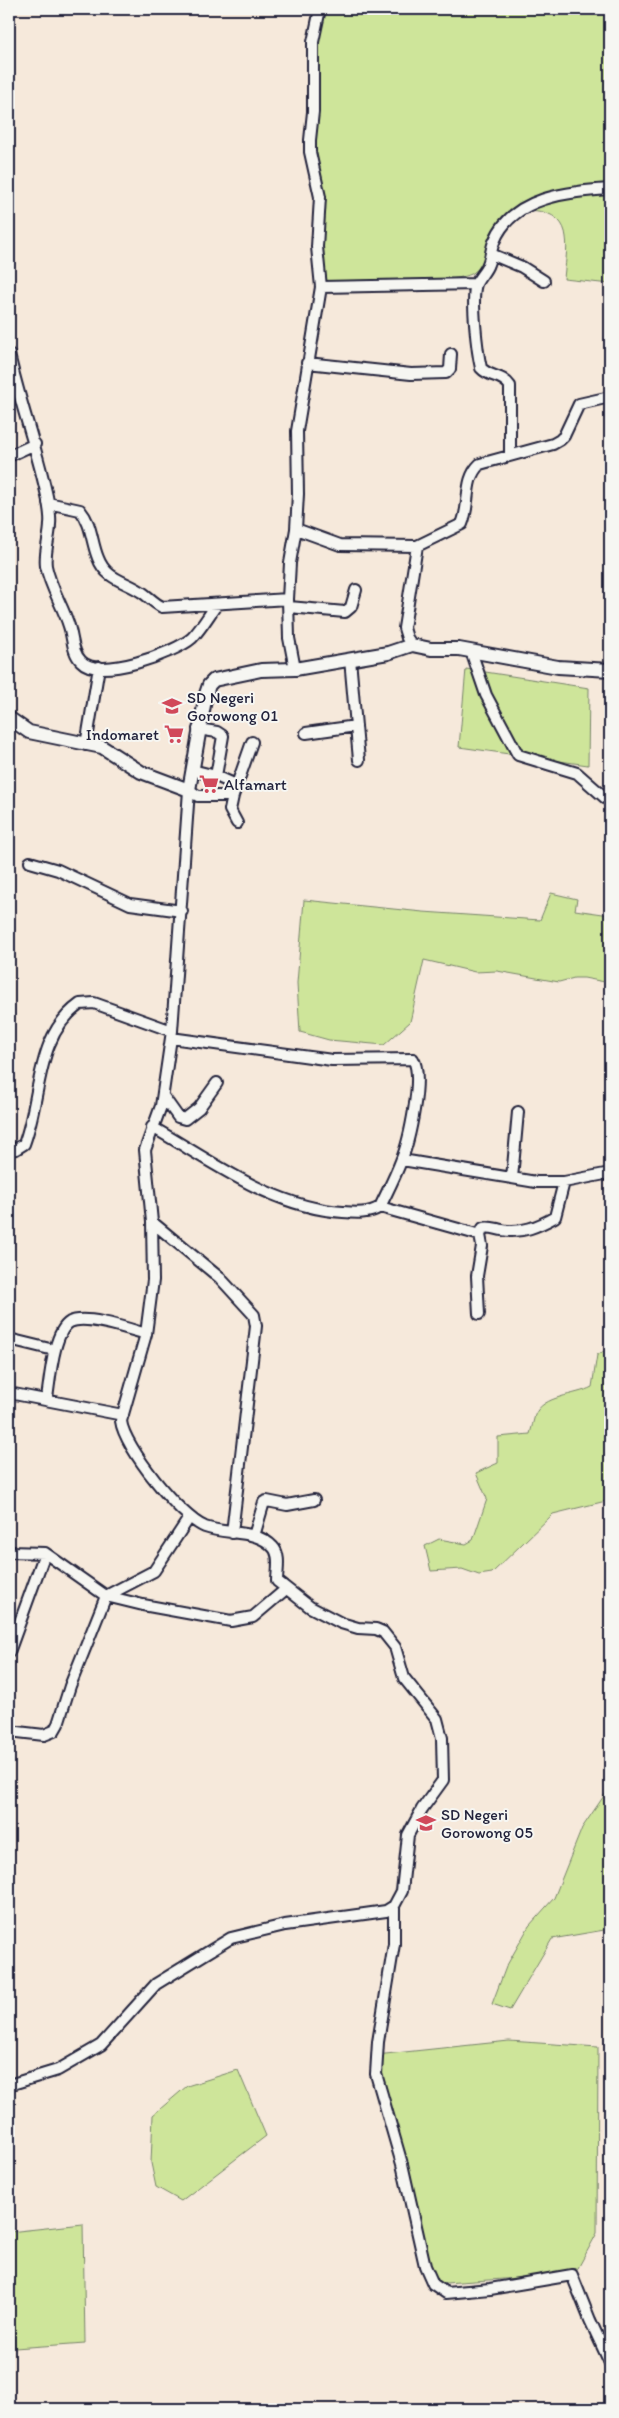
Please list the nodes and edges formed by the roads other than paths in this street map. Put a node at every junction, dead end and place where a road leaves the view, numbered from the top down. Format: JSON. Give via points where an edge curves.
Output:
{"nodes":[{"id":1,"x":320,"y":9,"type":"edge"},
{"id":2,"x":610,"y":189,"type":"edge"},
{"id":3,"x":491,"y":254,"type":"junction"},
{"id":4,"x":544,"y":281,"type":"dead end"},
{"id":5,"x":476,"y":284,"type":"junction"},
{"id":6,"x":321,"y":287,"type":"junction"},
{"id":7,"x":9,"y":354,"type":"edge"},
{"id":8,"x":451,"y":354,"type":"dead end"},
{"id":9,"x":307,"y":363,"type":"junction"},
{"id":10,"x":610,"y":398,"type":"edge"},
{"id":11,"x":35,"y":444,"type":"junction"},
{"id":12,"x":9,"y":456,"type":"edge"},
{"id":13,"x":510,"y":456,"type":"junction"},
{"id":14,"x":48,"y":503,"type":"junction"},
{"id":15,"x":296,"y":529,"type":"junction"},
{"id":16,"x":417,"y":546,"type":"junction"},
{"id":17,"x":356,"y":590,"type":"dead end"},
{"id":18,"x":288,"y":603,"type":"junction"},
{"id":19,"x":217,"y":604,"type":"junction"},
{"id":20,"x":412,"y":645,"type":"junction"},
{"id":21,"x":471,"y":651,"type":"junction"},
{"id":22,"x":350,"y":660,"type":"junction"},
{"id":23,"x":99,"y":667,"type":"junction"},
{"id":24,"x":295,"y":670,"type":"junction"},
{"id":25,"x":610,"y":670,"type":"edge"},
{"id":26,"x":9,"y":718,"type":"edge"},
{"id":27,"x":356,"y":726,"type":"junction"},
{"id":28,"x":198,"y":729,"type":"junction"},
{"id":29,"x":306,"y":733,"type":"dead end"},
{"id":30,"x":252,"y":742,"type":"dead end"},
{"id":31,"x":86,"y":744,"type":"junction"},
{"id":32,"x":359,"y":760,"type":"dead end"},
{"id":33,"x":192,"y":770,"type":"junction"},
{"id":34,"x":216,"y":776,"type":"junction"},
{"id":35,"x":236,"y":785,"type":"junction"},
{"id":36,"x":189,"y":790,"type":"junction"},
{"id":37,"x":233,"y":796,"type":"junction"},
{"id":38,"x":610,"y":802,"type":"edge"},
{"id":39,"x":237,"y":823,"type":"dead end"},
{"id":40,"x":30,"y":862,"type":"dead end"},
{"id":41,"x":182,"y":911,"type":"junction"},
{"id":42,"x":171,"y":1034,"type":"junction"},
{"id":43,"x":217,"y":1083,"type":"dead end"},
{"id":44,"x":163,"y":1096,"type":"junction"},
{"id":45,"x":518,"y":1112,"type":"dead end"},
{"id":46,"x":152,"y":1127,"type":"junction"},
{"id":47,"x":9,"y":1150,"type":"edge"},
{"id":48,"x":402,"y":1160,"type":"junction"},
{"id":49,"x":610,"y":1173,"type":"edge"},
{"id":50,"x":512,"y":1178,"type":"junction"},
{"id":51,"x":564,"y":1182,"type":"junction"},
{"id":52,"x":380,"y":1207,"type":"junction"},
{"id":53,"x":152,"y":1222,"type":"junction"},
{"id":54,"x":480,"y":1235,"type":"junction"},
{"id":55,"x":479,"y":1314,"type":"dead end"},
{"id":56,"x":146,"y":1334,"type":"junction"},
{"id":57,"x":9,"y":1339,"type":"edge"},
{"id":58,"x":54,"y":1350,"type":"junction"},
{"id":59,"x":9,"y":1393,"type":"edge"},
{"id":60,"x":47,"y":1398,"type":"junction"},
{"id":61,"x":123,"y":1414,"type":"junction"},
{"id":62,"x":314,"y":1500,"type":"dead end"},
{"id":63,"x":189,"y":1518,"type":"junction"},
{"id":64,"x":232,"y":1533,"type":"junction"},
{"id":65,"x":254,"y":1536,"type":"junction"},
{"id":66,"x":9,"y":1552,"type":"edge"},
{"id":67,"x":45,"y":1553,"type":"junction"},
{"id":68,"x":286,"y":1589,"type":"junction"},
{"id":69,"x":106,"y":1596,"type":"junction"},
{"id":70,"x":10,"y":1641,"type":"edge"},
{"id":71,"x":9,"y":1652,"type":"edge"},
{"id":72,"x":9,"y":1731,"type":"edge"},
{"id":73,"x":394,"y":1906,"type":"junction"},
{"id":74,"x":9,"y":2085,"type":"edge"},
{"id":75,"x":610,"y":2363,"type":"edge"}],
"edges":[{"from":1,"to":6,"type":"street","via":[[313,42],[310,152],[320,197],[317,247]]},
{"from":2,"to":3,"type":"street","via":[[582,191],[532,203],[518,211],[504,226],[494,241]]},
{"from":3,"to":4,"type":"street"},
{"from":3,"to":5,"type":"street","via":[[488,266]]},
{"from":5,"to":6,"type":"street"},
{"from":5,"to":13,"type":"street","via":[[481,368],[505,379],[510,386]]},
{"from":6,"to":9,"type":"street"},
{"from":7,"to":11,"type":"street","via":[[16,389]]},
{"from":8,"to":9,"type":"street","via":[[450,369],[446,373],[410,374]]},
{"from":9,"to":15,"type":"street","via":[[297,431]]},
{"from":10,"to":13,"type":"street","via":[[579,404],[560,440]]},
{"from":11,"to":12,"type":"street"},
{"from":11,"to":14,"type":"street"},
{"from":13,"to":16,"type":"street","via":[[480,464],[472,472],[462,524]]},
{"from":14,"to":19,"type":"street","via":[[80,510],[86,517],[98,557],[114,579],[142,592],[155,604],[162,607]]},
{"from":14,"to":23,"type":"street","via":[[50,523],[45,562],[48,573],[69,625],[75,653],[82,662]]},
{"from":15,"to":16,"type":"street","via":[[340,545]]},
{"from":15,"to":18,"type":"street"},
{"from":16,"to":20,"type":"street","via":[[404,628]]},
{"from":17,"to":18,"type":"street","via":[[351,607],[345,612]]},
{"from":18,"to":19,"type":"street"},
{"from":18,"to":24,"type":"street","via":[[289,638]]},
{"from":19,"to":23,"type":"street","via":[[192,638],[164,653],[131,665]]},
{"from":20,"to":21,"type":"street"},
{"from":20,"to":22,"type":"street"},
{"from":21,"to":25,"type":"street","via":[[558,667]]},
{"from":21,"to":38,"type":"street","via":[[486,695],[518,755],[577,773]]},
{"from":22,"to":24,"type":"street"},
{"from":22,"to":27,"type":"street"},
{"from":23,"to":31,"type":"street"},
{"from":24,"to":28,"type":"street","via":[[261,670],[214,680],[206,694]]},
{"from":26,"to":31,"type":"street","via":[[29,732]]},
{"from":27,"to":29,"type":"street"},
{"from":27,"to":32,"type":"street"},
{"from":28,"to":33,"type":"street"},
{"from":28,"to":34,"type":"street","via":[[223,736]]},
{"from":30,"to":35,"type":"street"},
{"from":31,"to":36,"type":"street","via":[[102,747],[141,772]]},
{"from":33,"to":34,"type":"street"},
{"from":33,"to":36,"type":"street"},
{"from":34,"to":35,"type":"street"},
{"from":35,"to":37,"type":"street"},
{"from":36,"to":37,"type":"street","via":[[198,796]]},
{"from":36,"to":41,"type":"street"},
{"from":37,"to":39,"type":"street","via":[[230,810]]},
{"from":40,"to":41,"type":"street","via":[[58,870],[130,904]]},
{"from":41,"to":42,"type":"street"},
{"from":42,"to":44,"type":"street"},
{"from":42,"to":47,"type":"street","via":[[94,1004],[80,1004],[59,1024],[47,1050],[24,1144]]},
{"from":42,"to":48,"type":"street","via":[[332,1060],[413,1059],[418,1088]]},
{"from":43,"to":44,"type":"street","via":[[199,1108],[185,1119],[178,1117]]},
{"from":44,"to":46,"type":"street"},
{"from":45,"to":50,"type":"street"},
{"from":46,"to":52,"type":"street","via":[[249,1183],[298,1205],[319,1211],[360,1213]]},
{"from":46,"to":53,"type":"street","via":[[145,1150]]},
{"from":48,"to":50,"type":"street"},
{"from":48,"to":52,"type":"street"},
{"from":49,"to":51,"type":"street"},
{"from":50,"to":51,"type":"street"},
{"from":51,"to":54,"type":"street","via":[[555,1217],[538,1227],[524,1230],[504,1231],[486,1227]]},
{"from":52,"to":54,"type":"street"},
{"from":53,"to":56,"type":"street","via":[[153,1280]]},
{"from":53,"to":64,"type":"street","via":[[220,1278],[254,1315],[256,1326]]},
{"from":54,"to":55,"type":"street"},
{"from":56,"to":58,"type":"street","via":[[93,1321],[72,1321],[65,1326]]},
{"from":56,"to":61,"type":"street"},
{"from":57,"to":58,"type":"street"},
{"from":58,"to":60,"type":"street"},
{"from":59,"to":60,"type":"street"},
{"from":60,"to":61,"type":"street"},
{"from":61,"to":63,"type":"street","via":[[122,1429],[131,1448]]},
{"from":62,"to":65,"type":"street","via":[[287,1506],[264,1502]]},
{"from":63,"to":64,"type":"street","via":[[203,1526]]},
{"from":63,"to":69,"type":"street","via":[[154,1571]]},
{"from":64,"to":65,"type":"street"},
{"from":65,"to":68,"type":"street","via":[[275,1549],[278,1556],[276,1580]]},
{"from":66,"to":67,"type":"street"},
{"from":67,"to":69,"type":"street"},
{"from":67,"to":70,"type":"street"},
{"from":68,"to":69,"type":"street","via":[[261,1612],[238,1621]]},
{"from":68,"to":73,"type":"street","via":[[310,1607],[341,1623],[383,1632],[395,1647],[404,1678],[437,1719],[442,1738],[443,1780],[408,1835],[402,1892]]},
{"from":69,"to":72,"type":"street","via":[[54,1731],[44,1735]]},
{"from":70,"to":71,"type":"street"},
{"from":73,"to":74,"type":"street","via":[[386,1911],[285,1925],[231,1938],[156,1984],[101,2045],[58,2070]]},
{"from":73,"to":75,"type":"street","via":[[394,1944],[376,2074],[402,2164],[425,2266],[433,2284],[446,2294],[572,2275]]}]}
